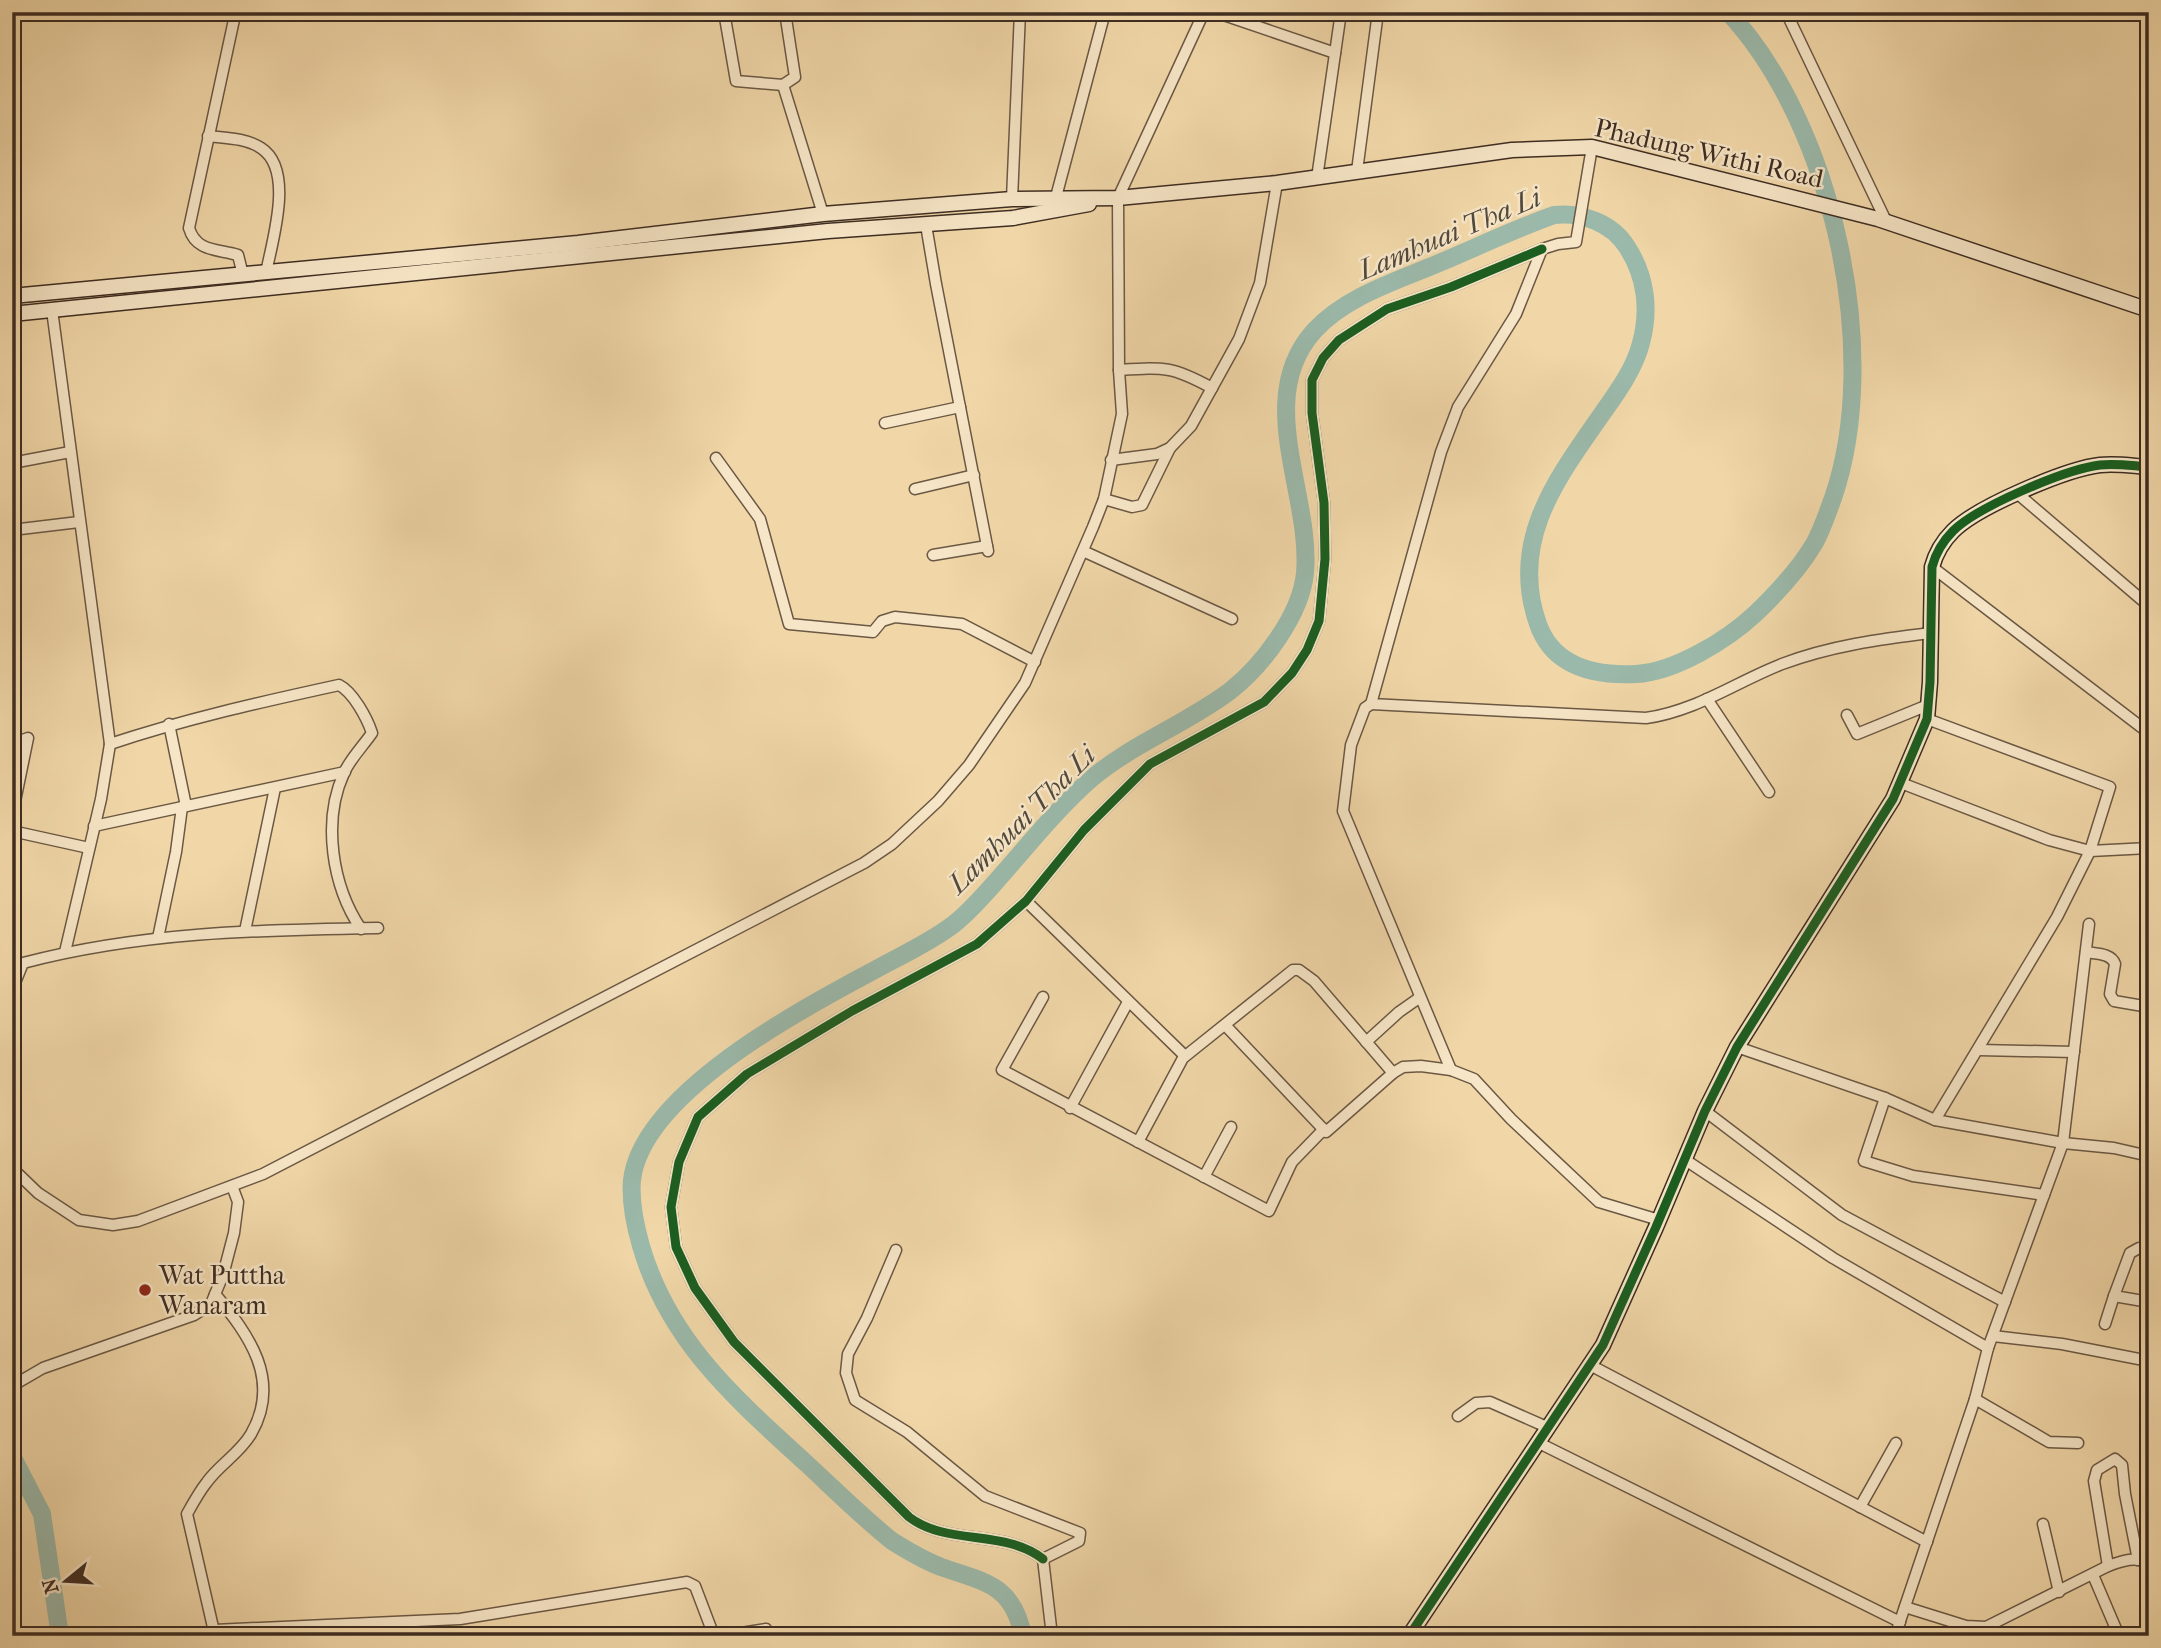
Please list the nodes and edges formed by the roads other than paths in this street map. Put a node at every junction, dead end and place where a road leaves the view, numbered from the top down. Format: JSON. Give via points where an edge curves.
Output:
{"nodes":[{"id":1,"x":724,"y":12,"type":"edge"},
{"id":2,"x":785,"y":12,"type":"edge"},
{"id":3,"x":1020,"y":12,"type":"edge"},
{"id":4,"x":1105,"y":12,"type":"edge"},
{"id":5,"x":1204,"y":12,"type":"edge"},
{"id":6,"x":1215,"y":12,"type":"edge"},
{"id":7,"x":1340,"y":12,"type":"edge"},
{"id":8,"x":1378,"y":12,"type":"edge"},
{"id":9,"x":1786,"y":12,"type":"edge"},
{"id":10,"x":235,"y":15,"type":"dead end"},
{"id":11,"x":1335,"y":53,"type":"junction"},
{"id":12,"x":783,"y":85,"type":"junction"},
{"id":13,"x":208,"y":136,"type":"junction"},
{"id":14,"x":1592,"y":146,"type":"junction"},
{"id":15,"x":1357,"y":172,"type":"junction"},
{"id":16,"x":1317,"y":178,"type":"junction"},
{"id":17,"x":1277,"y":183,"type":"junction"},
{"id":18,"x":1056,"y":197,"type":"junction"},
{"id":19,"x":1012,"y":198,"type":"junction"},
{"id":20,"x":1118,"y":198,"type":"junction"},
{"id":21,"x":823,"y":214,"type":"junction"},
{"id":22,"x":1882,"y":220,"type":"junction"},
{"id":23,"x":926,"y":225,"type":"junction"},
{"id":24,"x":1542,"y":249,"type":"junction"},
{"id":25,"x":266,"y":273,"type":"junction"},
{"id":26,"x":243,"y":275,"type":"junction"},
{"id":27,"x":12,"y":296,"type":"edge"},
{"id":28,"x":52,"y":310,"type":"junction"},
{"id":29,"x":2149,"y":310,"type":"edge"},
{"id":30,"x":12,"y":314,"type":"edge"},
{"id":31,"x":1119,"y":370,"type":"junction"},
{"id":32,"x":1212,"y":388,"type":"junction"},
{"id":33,"x":960,"y":407,"type":"junction"},
{"id":34,"x":885,"y":423,"type":"dead end"},
{"id":35,"x":1170,"y":448,"type":"junction"},
{"id":36,"x":70,"y":452,"type":"junction"},
{"id":37,"x":716,"y":458,"type":"dead end"},
{"id":38,"x":1111,"y":460,"type":"junction"},
{"id":39,"x":12,"y":463,"type":"edge"},
{"id":40,"x":2149,"y":467,"type":"edge"},
{"id":41,"x":974,"y":475,"type":"junction"},
{"id":42,"x":915,"y":489,"type":"dead end"},
{"id":43,"x":2018,"y":494,"type":"junction"},
{"id":44,"x":1104,"y":499,"type":"junction"},
{"id":45,"x":79,"y":523,"type":"junction"},
{"id":46,"x":12,"y":530,"type":"edge"},
{"id":47,"x":1083,"y":551,"type":"junction"},
{"id":48,"x":933,"y":555,"type":"dead end"},
{"id":49,"x":1932,"y":567,"type":"junction"},
{"id":50,"x":2149,"y":606,"type":"edge"},
{"id":51,"x":1232,"y":619,"type":"dead end"},
{"id":52,"x":1931,"y":633,"type":"junction"},
{"id":53,"x":1035,"y":662,"type":"junction"},
{"id":54,"x":1707,"y":699,"type":"junction"},
{"id":55,"x":1371,"y":704,"type":"junction"},
{"id":56,"x":1928,"y":712,"type":"junction"},
{"id":57,"x":1847,"y":715,"type":"dead end"},
{"id":58,"x":169,"y":724,"type":"junction"},
{"id":59,"x":2149,"y":733,"type":"edge"},
{"id":60,"x":12,"y":744,"type":"edge"},
{"id":61,"x":110,"y":744,"type":"junction"},
{"id":62,"x":345,"y":772,"type":"junction"},
{"id":63,"x":1901,"y":783,"type":"junction"},
{"id":64,"x":275,"y":788,"type":"junction"},
{"id":65,"x":1769,"y":792,"type":"dead end"},
{"id":66,"x":184,"y":807,"type":"junction"},
{"id":67,"x":12,"y":816,"type":"edge"},
{"id":68,"x":94,"y":826,"type":"junction"},
{"id":69,"x":12,"y":831,"type":"edge"},
{"id":70,"x":89,"y":848,"type":"junction"},
{"id":71,"x":2149,"y":848,"type":"edge"},
{"id":72,"x":2090,"y":851,"type":"junction"},
{"id":73,"x":1026,"y":901,"type":"junction"},
{"id":74,"x":2090,"y":924,"type":"dead end"},
{"id":75,"x":378,"y":928,"type":"dead end"},
{"id":76,"x":362,"y":929,"type":"junction"},
{"id":77,"x":245,"y":931,"type":"junction"},
{"id":78,"x":158,"y":938,"type":"junction"},
{"id":79,"x":65,"y":952,"type":"junction"},
{"id":80,"x":2086,"y":952,"type":"junction"},
{"id":81,"x":12,"y":990,"type":"edge"},
{"id":82,"x":1042,"y":997,"type":"dead end"},
{"id":83,"x":1419,"y":998,"type":"junction"},
{"id":84,"x":1128,"y":1002,"type":"junction"},
{"id":85,"x":2149,"y":1007,"type":"edge"},
{"id":86,"x":1225,"y":1025,"type":"junction"},
{"id":87,"x":1366,"y":1042,"type":"junction"},
{"id":88,"x":1737,"y":1047,"type":"junction"},
{"id":89,"x":1979,"y":1050,"type":"junction"},
{"id":90,"x":2074,"y":1052,"type":"junction"},
{"id":91,"x":1185,"y":1056,"type":"junction"},
{"id":92,"x":1451,"y":1070,"type":"junction"},
{"id":93,"x":1393,"y":1073,"type":"junction"},
{"id":94,"x":1885,"y":1098,"type":"junction"},
{"id":95,"x":1070,"y":1108,"type":"junction"},
{"id":96,"x":1705,"y":1111,"type":"junction"},
{"id":97,"x":1935,"y":1120,"type":"junction"},
{"id":98,"x":1231,"y":1127,"type":"dead end"},
{"id":99,"x":1324,"y":1129,"type":"junction"},
{"id":100,"x":1138,"y":1142,"type":"junction"},
{"id":101,"x":2063,"y":1143,"type":"junction"},
{"id":102,"x":2149,"y":1156,"type":"edge"},
{"id":103,"x":1684,"y":1159,"type":"junction"},
{"id":104,"x":12,"y":1168,"type":"edge"},
{"id":105,"x":1203,"y":1177,"type":"junction"},
{"id":106,"x":232,"y":1186,"type":"junction"},
{"id":107,"x":2044,"y":1195,"type":"junction"},
{"id":108,"x":1659,"y":1220,"type":"junction"},
{"id":109,"x":896,"y":1250,"type":"dead end"},
{"id":110,"x":2149,"y":1252,"type":"edge"},
{"id":111,"x":215,"y":1294,"type":"junction"},
{"id":112,"x":2114,"y":1296,"type":"junction"},
{"id":113,"x":2005,"y":1302,"type":"junction"},
{"id":114,"x":2149,"y":1302,"type":"edge"},
{"id":115,"x":2105,"y":1324,"type":"dead end"},
{"id":116,"x":1993,"y":1336,"type":"junction"},
{"id":117,"x":1988,"y":1348,"type":"junction"},
{"id":118,"x":2149,"y":1361,"type":"edge"},
{"id":119,"x":1590,"y":1365,"type":"junction"},
{"id":120,"x":14,"y":1384,"type":"edge"},
{"id":121,"x":1975,"y":1399,"type":"junction"},
{"id":122,"x":1458,"y":1416,"type":"dead end"},
{"id":123,"x":1549,"y":1428,"type":"junction"},
{"id":124,"x":1539,"y":1443,"type":"junction"},
{"id":125,"x":1896,"y":1443,"type":"dead end"},
{"id":126,"x":2078,"y":1443,"type":"dead end"},
{"id":127,"x":1860,"y":1507,"type":"junction"},
{"id":128,"x":2043,"y":1524,"type":"dead end"},
{"id":129,"x":1927,"y":1542,"type":"junction"},
{"id":130,"x":1043,"y":1559,"type":"junction"},
{"id":131,"x":2143,"y":1561,"type":"edge"},
{"id":132,"x":2108,"y":1566,"type":"junction"},
{"id":133,"x":2093,"y":1575,"type":"junction"},
{"id":134,"x":2059,"y":1592,"type":"junction"},
{"id":135,"x":1905,"y":1607,"type":"junction"},
{"id":136,"x":1900,"y":1622,"type":"junction"},
{"id":137,"x":306,"y":1630,"type":"edge"},
{"id":138,"x":215,"y":1633,"type":"edge"},
{"id":139,"x":714,"y":1636,"type":"edge"},
{"id":140,"x":722,"y":1636,"type":"edge"},
{"id":141,"x":769,"y":1636,"type":"edge"},
{"id":142,"x":1052,"y":1636,"type":"edge"},
{"id":143,"x":1409,"y":1636,"type":"edge"},
{"id":144,"x":1895,"y":1636,"type":"edge"},
{"id":145,"x":2119,"y":1636,"type":"edge"}],
"edges":[{"from":1,"to":12,"type":"street","via":[[736,81]]},
{"from":2,"to":12,"type":"street","via":[[795,77]]},
{"from":3,"to":19,"type":"street"},
{"from":4,"to":18,"type":"street"},
{"from":5,"to":20,"type":"street"},
{"from":6,"to":11,"type":"street"},
{"from":7,"to":11,"type":"street"},
{"from":8,"to":15,"type":"street"},
{"from":9,"to":22,"type":"street"},
{"from":10,"to":13,"type":"street"},
{"from":11,"to":16,"type":"street"},
{"from":12,"to":21,"type":"street"},
{"from":13,"to":25,"type":"street","via":[[249,142],[263,149],[277,170],[280,187]]},
{"from":13,"to":26,"type":"street","via":[[191,234],[208,249],[238,255]]},
{"from":14,"to":15,"type":"main road","name":"Phadung Withi Road","via":[[1512,150]]},
{"from":14,"to":22,"type":"main road","name":"Phadung Withi Road"},
{"from":14,"to":24,"type":"street","via":[[1576,242]]},
{"from":15,"to":16,"type":"main road","name":"Phadung Withi Road"},
{"from":16,"to":17,"type":"main road","name":"Phadung Withi Road"},
{"from":17,"to":20,"type":"main road","name":"Phadung Withi Road"},
{"from":17,"to":32,"type":"street","via":[[1260,283],[1239,339]]},
{"from":18,"to":19,"type":"main road"},
{"from":18,"to":20,"type":"main road"},
{"from":19,"to":21,"type":"main road"},
{"from":20,"to":23,"type":"main road","via":[[1013,218]]},
{"from":20,"to":31,"type":"street"},
{"from":21,"to":25,"type":"main road"},
{"from":22,"to":29,"type":"main road","name":"Phadung Withi Road"},
{"from":23,"to":28,"type":"main road","via":[[828,231]]},
{"from":23,"to":33,"type":"street"},
{"from":24,"to":55,"type":"street","via":[[1516,314],[1458,407],[1441,452]]},
{"from":24,"to":73,"type":"street","via":[[1387,309],[1339,340],[1323,358],[1312,380],[1312,413],[1324,503],[1325,559],[1319,621],[1307,650],[1264,702],[1150,764],[1084,830]]},
{"from":25,"to":26,"type":"main road"},
{"from":26,"to":27,"type":"main road"},
{"from":28,"to":30,"type":"main road"},
{"from":28,"to":36,"type":"street"},
{"from":31,"to":32,"type":"street","via":[[1174,370]]},
{"from":31,"to":38,"type":"street","via":[[1122,414]]},
{"from":32,"to":35,"type":"street","via":[[1191,426]]},
{"from":33,"to":34,"type":"street"},
{"from":33,"to":41,"type":"street"},
{"from":35,"to":38,"type":"street"},
{"from":35,"to":44,"type":"street","via":[[1142,505],[1132,507]]},
{"from":36,"to":39,"type":"street"},
{"from":36,"to":45,"type":"street"},
{"from":37,"to":53,"type":"street","via":[[760,519],[789,624],[873,632],[882,621],[895,617],[962,624]]},
{"from":38,"to":44,"type":"street"},
{"from":40,"to":43,"type":"main road","via":[[2103,465],[2071,471]]},
{"from":41,"to":42,"type":"street"},
{"from":41,"to":48,"type":"street","via":[[988,548]]},
{"from":43,"to":49,"type":"main road","via":[[1954,529],[1936,551]]},
{"from":43,"to":50,"type":"street"},
{"from":44,"to":47,"type":"street"},
{"from":45,"to":46,"type":"street"},
{"from":45,"to":61,"type":"street"},
{"from":47,"to":51,"type":"street"},
{"from":47,"to":53,"type":"street"},
{"from":49,"to":52,"type":"main road"},
{"from":49,"to":59,"type":"street"},
{"from":52,"to":54,"type":"street","via":[[1811,654]]},
{"from":52,"to":56,"type":"main road"},
{"from":53,"to":106,"type":"street","via":[[969,765],[892,844],[864,863],[275,1168]]},
{"from":54,"to":55,"type":"street","via":[[1668,715],[1646,718]]},
{"from":54,"to":65,"type":"street"},
{"from":55,"to":83,"type":"street","via":[[1365,708],[1351,745],[1343,811]]},
{"from":56,"to":57,"type":"street","via":[[1857,734]]},
{"from":56,"to":63,"type":"main road"},
{"from":56,"to":72,"type":"street","via":[[2110,787]]},
{"from":58,"to":61,"type":"street"},
{"from":58,"to":62,"type":"street","via":[[339,685],[372,733]]},
{"from":58,"to":66,"type":"street"},
{"from":60,"to":67,"type":"street","via":[[29,738]]},
{"from":61,"to":68,"type":"street"},
{"from":62,"to":64,"type":"street"},
{"from":62,"to":76,"type":"street","via":[[336,796],[331,838],[338,877]]},
{"from":63,"to":72,"type":"street","via":[[2049,840]]},
{"from":63,"to":88,"type":"main road"},
{"from":64,"to":66,"type":"street"},
{"from":64,"to":77,"type":"street"},
{"from":66,"to":68,"type":"street"},
{"from":66,"to":78,"type":"street"},
{"from":68,"to":70,"type":"street"},
{"from":69,"to":70,"type":"street"},
{"from":70,"to":79,"type":"street"},
{"from":71,"to":72,"type":"street"},
{"from":72,"to":89,"type":"street"},
{"from":73,"to":84,"type":"street"},
{"from":73,"to":130,"type":"street","via":[[977,944],[747,1074],[698,1117],[679,1162],[671,1207],[677,1247],[695,1288],[734,1342],[909,1517],[922,1526],[1011,1544]]},
{"from":74,"to":80,"type":"street"},
{"from":75,"to":76,"type":"street"},
{"from":76,"to":77,"type":"street"},
{"from":77,"to":78,"type":"street"},
{"from":78,"to":79,"type":"street"},
{"from":79,"to":81,"type":"street","via":[[23,963]]},
{"from":80,"to":85,"type":"street","via":[[2113,959],[2110,994],[2114,1001]]},
{"from":80,"to":90,"type":"street"},
{"from":82,"to":95,"type":"street","via":[[1002,1070]]},
{"from":83,"to":87,"type":"street"},
{"from":83,"to":92,"type":"street"},
{"from":84,"to":91,"type":"street"},
{"from":84,"to":95,"type":"street"},
{"from":86,"to":87,"type":"street","via":[[1286,974],[1300,970]]},
{"from":86,"to":91,"type":"street"},
{"from":86,"to":99,"type":"street"},
{"from":87,"to":93,"type":"street"},
{"from":88,"to":94,"type":"street"},
{"from":88,"to":96,"type":"main road"},
{"from":89,"to":90,"type":"street"},
{"from":89,"to":97,"type":"street"},
{"from":90,"to":101,"type":"street"},
{"from":91,"to":100,"type":"street"},
{"from":92,"to":93,"type":"street","via":[[1412,1066]]},
{"from":92,"to":108,"type":"street","via":[[1474,1079],[1599,1202]]},
{"from":93,"to":99,"type":"street","via":[[1326,1132]]},
{"from":94,"to":97,"type":"street"},
{"from":94,"to":107,"type":"street","via":[[1864,1161],[1913,1176]]},
{"from":95,"to":100,"type":"street"},
{"from":96,"to":103,"type":"main road"},
{"from":96,"to":113,"type":"street","via":[[1842,1215]]},
{"from":97,"to":101,"type":"street"},
{"from":98,"to":105,"type":"street"},
{"from":99,"to":105,"type":"street","via":[[1292,1162],[1269,1211]]},
{"from":100,"to":105,"type":"street"},
{"from":101,"to":102,"type":"street"},
{"from":101,"to":107,"type":"street"},
{"from":103,"to":108,"type":"main road"},
{"from":103,"to":117,"type":"street","via":[[1833,1258]]},
{"from":104,"to":106,"type":"street","via":[[38,1193],[79,1220],[113,1225]]},
{"from":106,"to":111,"type":"street","via":[[238,1202],[234,1233]]},
{"from":107,"to":113,"type":"street"},
{"from":108,"to":119,"type":"main road"},
{"from":109,"to":130,"type":"street","via":[[848,1354],[846,1373],[853,1396],[907,1432],[985,1496],[1080,1533],[1079,1541]]},
{"from":110,"to":112,"type":"street","via":[[2139,1248],[2130,1253]]},
{"from":111,"to":120,"type":"street","via":[[211,1304],[194,1315],[43,1368]]},
{"from":111,"to":138,"type":"street","via":[[256,1353],[263,1391],[250,1436],[207,1481],[187,1514]]},
{"from":112,"to":114,"type":"street"},
{"from":112,"to":115,"type":"street"},
{"from":113,"to":116,"type":"street"},
{"from":116,"to":117,"type":"street"},
{"from":116,"to":118,"type":"street"},
{"from":117,"to":121,"type":"street"},
{"from":119,"to":123,"type":"main road"},
{"from":119,"to":127,"type":"street"},
{"from":121,"to":126,"type":"street","via":[[2049,1442]]},
{"from":121,"to":129,"type":"street"},
{"from":122,"to":123,"type":"street","via":[[1476,1403],[1490,1402]]},
{"from":123,"to":124,"type":"main road"},
{"from":124,"to":136,"type":"street"},
{"from":124,"to":143,"type":"main road"},
{"from":125,"to":127,"type":"street"},
{"from":127,"to":129,"type":"street"},
{"from":128,"to":134,"type":"street"},
{"from":129,"to":135,"type":"street"},
{"from":130,"to":142,"type":"street"},
{"from":131,"to":132,"type":"street","via":[[2128,1559]]},
{"from":131,"to":132,"type":"street","via":[[2124,1494],[2122,1465],[2115,1459],[2097,1470],[2094,1480]]},
{"from":132,"to":133,"type":"street"},
{"from":133,"to":134,"type":"street"},
{"from":133,"to":145,"type":"street"},
{"from":134,"to":135,"type":"street","via":[[1986,1627],[1966,1626]]},
{"from":135,"to":136,"type":"street"},
{"from":136,"to":144,"type":"street"},
{"from":137,"to":138,"type":"street"},
{"from":137,"to":139,"type":"street","via":[[460,1619],[687,1581],[695,1586]]},
{"from":140,"to":141,"type":"street","via":[[766,1629]]}]}
